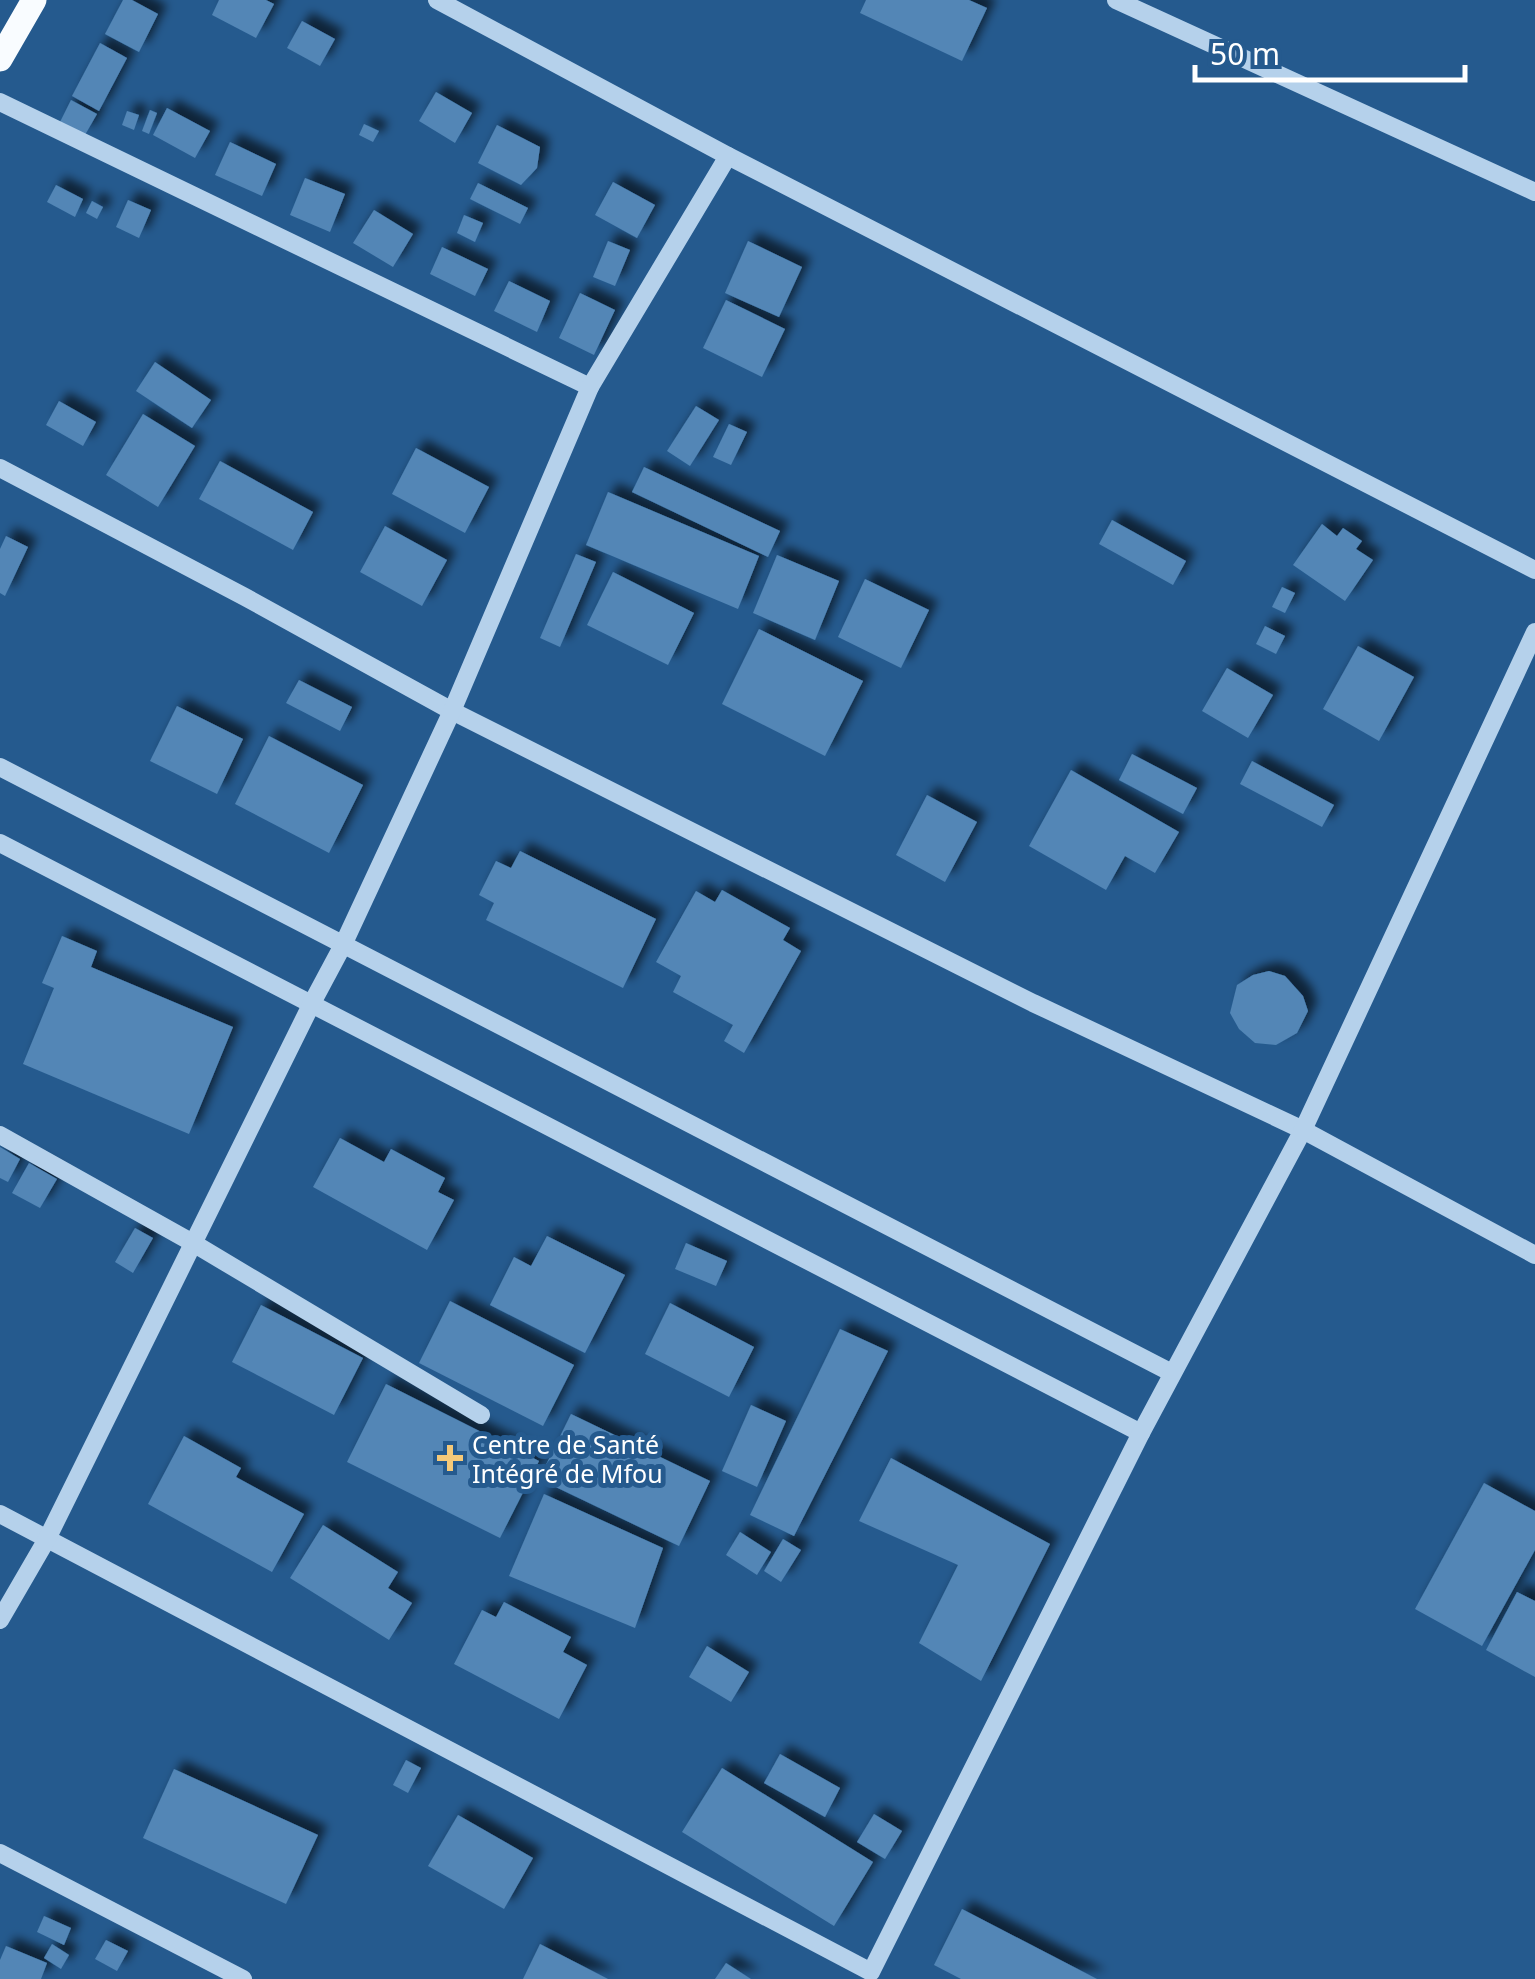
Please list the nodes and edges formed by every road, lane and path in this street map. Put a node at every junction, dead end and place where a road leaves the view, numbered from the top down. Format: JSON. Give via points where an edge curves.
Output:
{"nodes":[{"id":1,"x":34,"y":0,"type":"edge"},
{"id":2,"x":437,"y":0,"type":"edge"},
{"id":3,"x":1116,"y":0,"type":"edge"},
{"id":4,"x":0,"y":59,"type":"edge"},
{"id":5,"x":0,"y":102,"type":"edge"},
{"id":6,"x":728,"y":156,"type":"junction"},
{"id":7,"x":1535,"y":192,"type":"edge"},
{"id":8,"x":590,"y":387,"type":"junction"},
{"id":9,"x":0,"y":468,"type":"edge"},
{"id":10,"x":1535,"y":570,"type":"edge"},
{"id":11,"x":1535,"y":632,"type":"edge"},
{"id":12,"x":452,"y":711,"type":"junction"},
{"id":13,"x":0,"y":766,"type":"edge"},
{"id":14,"x":0,"y":843,"type":"edge"},
{"id":15,"x":343,"y":945,"type":"junction"},
{"id":16,"x":312,"y":1003,"type":"junction"},
{"id":17,"x":1304,"y":1130,"type":"junction"},
{"id":18,"x":0,"y":1135,"type":"edge"},
{"id":19,"x":193,"y":1243,"type":"junction"},
{"id":20,"x":1535,"y":1255,"type":"edge"},
{"id":21,"x":1172,"y":1373,"type":"junction"},
{"id":22,"x":481,"y":1415,"type":"dead end"},
{"id":23,"x":1141,"y":1433,"type":"junction"},
{"id":24,"x":0,"y":1514,"type":"edge"},
{"id":25,"x":46,"y":1539,"type":"junction"},
{"id":26,"x":0,"y":1620,"type":"edge"},
{"id":27,"x":0,"y":1853,"type":"edge"},
{"id":28,"x":878,"y":1976,"type":"edge"},
{"id":29,"x":243,"y":1979,"type":"edge"}],
"edges":[{"from":1,"to":4,"type":"main road"},
{"from":2,"to":6,"type":"street"},
{"from":3,"to":7,"type":"street"},
{"from":5,"to":8,"type":"street"},
{"from":6,"to":8,"type":"street"},
{"from":6,"to":10,"type":"street"},
{"from":8,"to":12,"type":"street"},
{"from":9,"to":12,"type":"street"},
{"from":11,"to":17,"type":"street"},
{"from":12,"to":15,"type":"street"},
{"from":12,"to":17,"type":"street"},
{"from":13,"to":15,"type":"street"},
{"from":14,"to":16,"type":"street"},
{"from":15,"to":16,"type":"street"},
{"from":15,"to":21,"type":"street"},
{"from":16,"to":19,"type":"street"},
{"from":16,"to":23,"type":"street"},
{"from":17,"to":20,"type":"street"},
{"from":17,"to":21,"type":"street"},
{"from":18,"to":19,"type":"street"},
{"from":19,"to":22,"type":"street"},
{"from":19,"to":25,"type":"street"},
{"from":21,"to":23,"type":"street"},
{"from":23,"to":28,"type":"street"},
{"from":24,"to":25,"type":"street"},
{"from":25,"to":26,"type":"street"},
{"from":25,"to":28,"type":"street"},
{"from":27,"to":29,"type":"street"}]}
